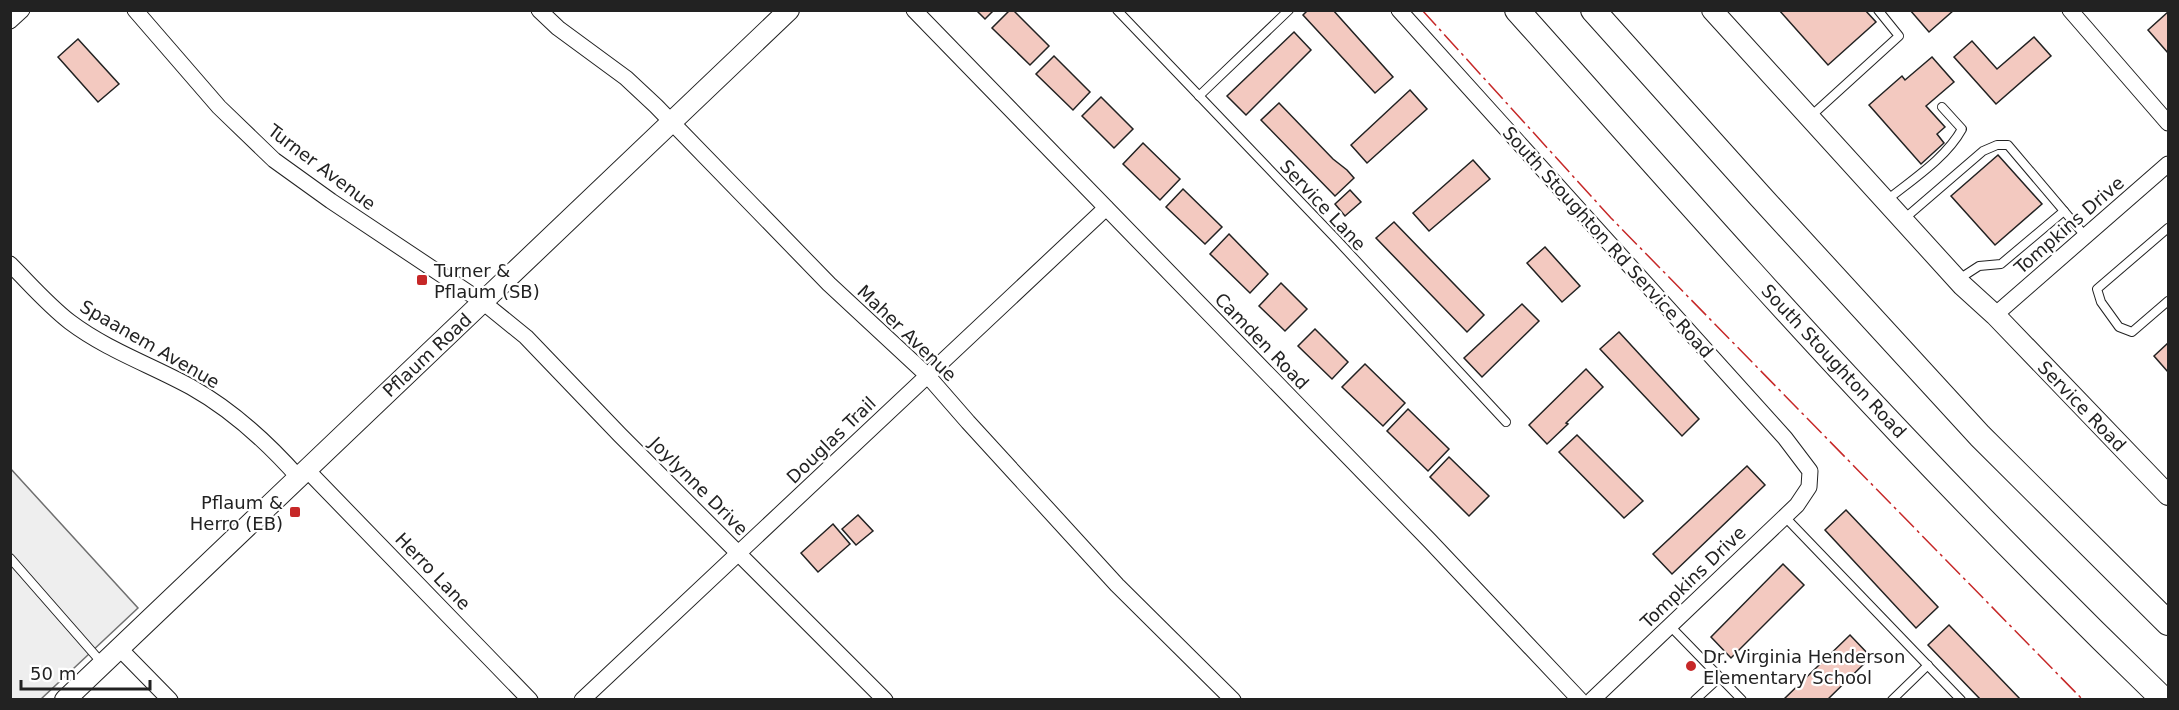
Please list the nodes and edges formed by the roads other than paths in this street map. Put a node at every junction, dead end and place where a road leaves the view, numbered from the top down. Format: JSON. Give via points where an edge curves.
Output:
{"nodes":[{"id":1,"x":22,"y":10,"type":"edge"},
{"id":2,"x":135,"y":10,"type":"edge"},
{"id":3,"x":539,"y":10,"type":"edge"},
{"id":4,"x":789,"y":10,"type":"edge"},
{"id":5,"x":914,"y":10,"type":"edge"},
{"id":6,"x":1117,"y":10,"type":"edge"},
{"id":7,"x":1289,"y":10,"type":"edge"},
{"id":8,"x":1399,"y":10,"type":"edge"},
{"id":9,"x":1517,"y":10,"type":"edge"},
{"id":10,"x":1593,"y":10,"type":"edge"},
{"id":11,"x":1713,"y":10,"type":"edge"},
{"id":12,"x":1878,"y":10,"type":"edge"},
{"id":13,"x":2070,"y":10,"type":"edge"},
{"id":14,"x":10,"y":21,"type":"edge"},
{"id":15,"x":1199,"y":96,"type":"junction"},
{"id":16,"x":1941,"y":107,"type":"dead end"},
{"id":17,"x":1810,"y":117,"type":"junction"},
{"id":18,"x":672,"y":121,"type":"junction"},
{"id":19,"x":2169,"y":123,"type":"edge"},
{"id":20,"x":2169,"y":164,"type":"edge"},
{"id":21,"x":1886,"y":201,"type":"junction"},
{"id":22,"x":1106,"y":208,"type":"junction"},
{"id":23,"x":2064,"y":211,"type":"junction"},
{"id":24,"x":1903,"y":220,"type":"junction"},
{"id":25,"x":2169,"y":228,"type":"edge"},
{"id":26,"x":2086,"y":237,"type":"junction"},
{"id":27,"x":10,"y":264,"type":"edge"},
{"id":28,"x":1958,"y":280,"type":"junction"},
{"id":29,"x":2169,"y":302,"type":"edge"},
{"id":30,"x":484,"y":303,"type":"junction"},
{"id":31,"x":1995,"y":315,"type":"junction"},
{"id":32,"x":927,"y":375,"type":"junction"},
{"id":33,"x":1506,"y":422,"type":"dead end"},
{"id":34,"x":303,"y":474,"type":"junction"},
{"id":35,"x":1810,"y":477,"type":"joint"},
{"id":36,"x":2169,"y":495,"type":"edge"},
{"id":37,"x":1785,"y":517,"type":"junction"},
{"id":38,"x":739,"y":554,"type":"junction"},
{"id":39,"x":10,"y":558,"type":"edge"},
{"id":40,"x":2169,"y":623,"type":"edge"},
{"id":41,"x":1670,"y":626,"type":"junction"},
{"id":42,"x":120,"y":649,"type":"junction"},
{"id":43,"x":103,"y":664,"type":"junction"},
{"id":44,"x":1928,"y":665,"type":"junction"},
{"id":45,"x":1720,"y":677,"type":"junction"},
{"id":46,"x":65,"y":699,"type":"edge"},
{"id":47,"x":170,"y":699,"type":"edge"},
{"id":48,"x":530,"y":699,"type":"edge"},
{"id":49,"x":582,"y":699,"type":"edge"},
{"id":50,"x":885,"y":699,"type":"edge"},
{"id":51,"x":1233,"y":699,"type":"edge"},
{"id":52,"x":1580,"y":699,"type":"edge"},
{"id":53,"x":1592,"y":699,"type":"edge"},
{"id":54,"x":1695,"y":699,"type":"edge"},
{"id":55,"x":1742,"y":699,"type":"edge"},
{"id":56,"x":1892,"y":699,"type":"edge"},
{"id":57,"x":1961,"y":699,"type":"edge"},
{"id":58,"x":2164,"y":699,"type":"edge"}],
"edges":[{"from":1,"to":14,"type":"street"},
{"from":2,"to":30,"type":"street","name":"Turner Avenue","via":[[219,107],[274,160]]},
{"from":3,"to":18,"type":"street","name":"Maher Avenue","via":[[626,78]]},
{"from":4,"to":18,"type":"street","name":"Pflaum Road"},
{"from":5,"to":22,"type":"street","name":"Camden Road"},
{"from":6,"to":15,"type":"lane","name":"Service Lane"},
{"from":7,"to":15,"type":"lane"},
{"from":8,"to":35,"type":"street","name":"South Stoughton Rd Service Road","via":[[1785,438],[1807,465]]},
{"from":9,"to":58,"type":"main road","name":"South Stoughton Road","via":[[1872,404]]},
{"from":10,"to":40,"type":"main road","via":[[1980,436]]},
{"from":11,"to":17,"type":"street"},
{"from":12,"to":17,"type":"lane","via":[[1899,36]]},
{"from":13,"to":19,"type":"street"},
{"from":15,"to":33,"type":"lane","name":"Service Lane"},
{"from":16,"to":21,"type":"lane","via":[[1962,129],[1956,140]]},
{"from":17,"to":21,"type":"street"},
{"from":18,"to":30,"type":"street","name":"Pflaum Road"},
{"from":18,"to":32,"type":"street","name":"Maher Avenue","via":[[829,284]]},
{"from":20,"to":26,"type":"street","name":"Tompkins Drive"},
{"from":21,"to":24,"type":"street"},
{"from":22,"to":32,"type":"street","name":"Douglas Trail"},
{"from":22,"to":52,"type":"street","name":"Camden Road"},
{"from":23,"to":24,"type":"lane","via":[[2008,145],[1997,145],[1983,152]]},
{"from":23,"to":26,"type":"lane"},
{"from":23,"to":28,"type":"lane","via":[[2001,264],[1979,266]]},
{"from":24,"to":28,"type":"street"},
{"from":25,"to":29,"type":"lane","via":[[2097,289],[2101,302],[2119,327],[2132,332]]},
{"from":26,"to":31,"type":"street","name":"Tompkins Drive"},
{"from":27,"to":34,"type":"street","name":"Spaanem Avenue","via":[[69,321],[102,343],[192,388]]},
{"from":28,"to":31,"type":"street"},
{"from":30,"to":34,"type":"street","name":"Pflaum Road"},
{"from":30,"to":38,"type":"street","name":"Joylynne Drive","via":[[526,337]]},
{"from":31,"to":36,"type":"street","name":"Service Road"},
{"from":32,"to":38,"type":"street","name":"Douglas Trail"},
{"from":32,"to":51,"type":"street","name":"Maher Avenue","via":[[1118,585]]},
{"from":34,"to":42,"type":"street","name":"Pflaum Road"},
{"from":34,"to":48,"type":"street","name":"Herro Lane"},
{"from":35,"to":37,"type":"street","name":"Tompkins Drive","via":[[1805,493]]},
{"from":37,"to":41,"type":"street","name":"Tompkins Drive"},
{"from":37,"to":44,"type":"lane"},
{"from":38,"to":49,"type":"street","name":"Douglas Trail"},
{"from":38,"to":50,"type":"street","name":"Joylynne Drive"},
{"from":39,"to":43,"type":"lane"},
{"from":41,"to":45,"type":"lane"},
{"from":41,"to":53,"type":"street","name":"Tompkins Drive"},
{"from":42,"to":43,"type":"street","name":"Pflaum Road"},
{"from":42,"to":47,"type":"street"},
{"from":43,"to":46,"type":"street","name":"Pflaum Road"},
{"from":44,"to":56,"type":"lane"},
{"from":44,"to":57,"type":"lane"},
{"from":45,"to":54,"type":"lane"},
{"from":45,"to":55,"type":"lane"}]}
